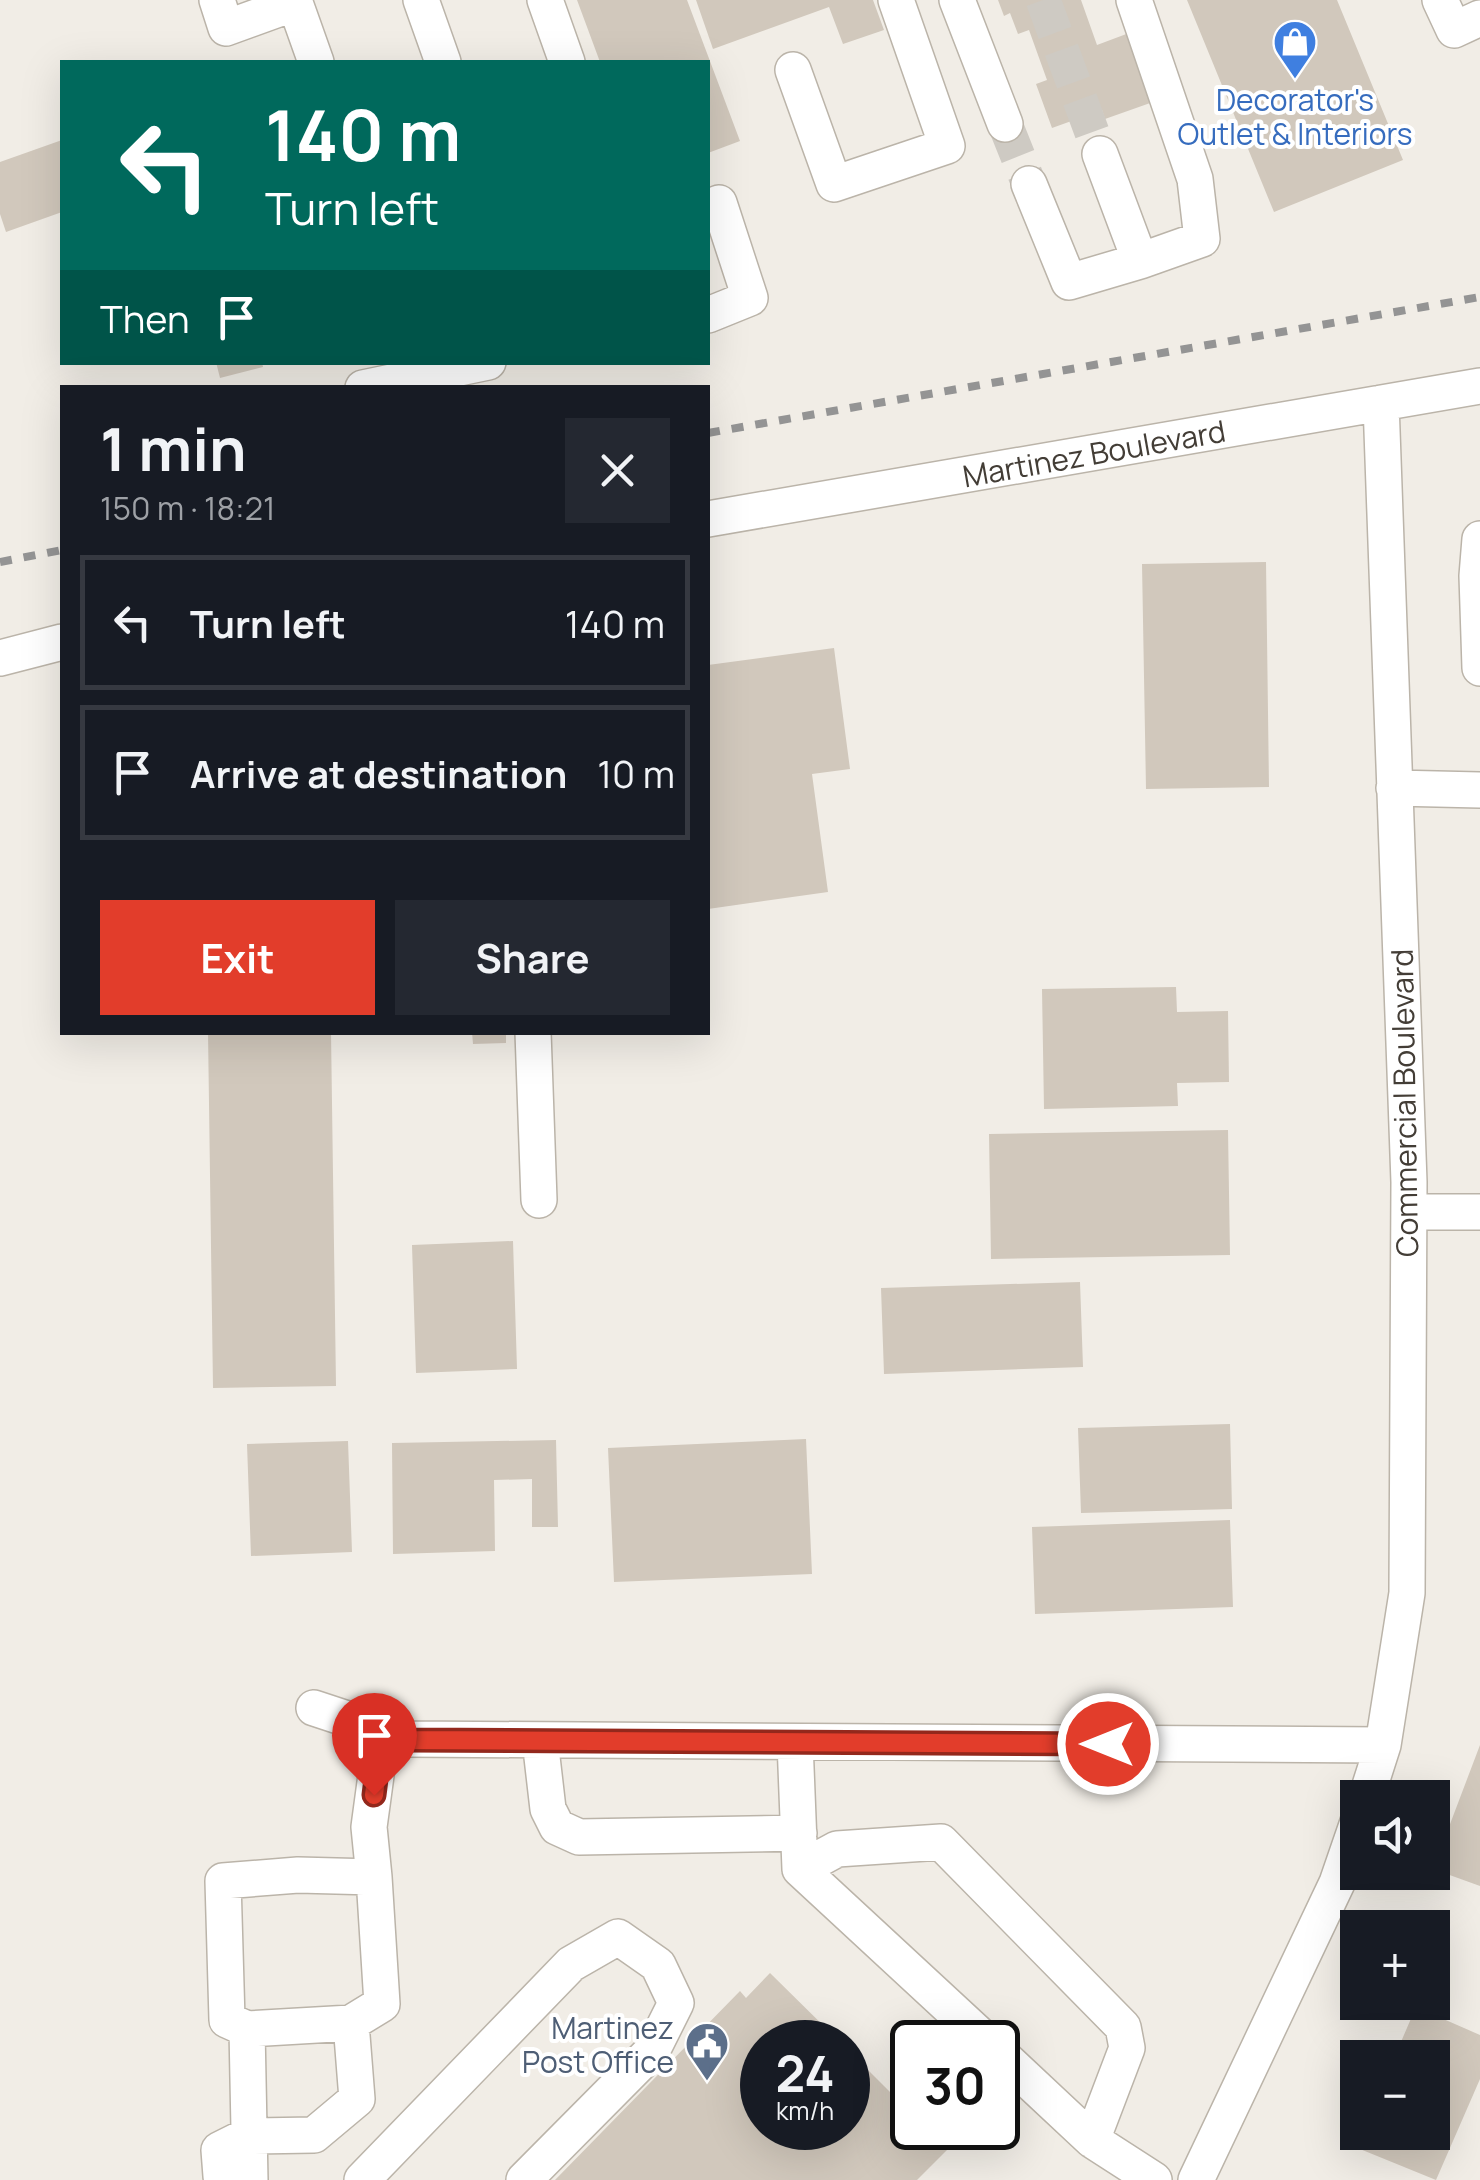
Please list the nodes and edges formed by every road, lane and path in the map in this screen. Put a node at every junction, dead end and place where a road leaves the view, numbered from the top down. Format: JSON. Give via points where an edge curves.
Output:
{"nodes":[{"id":1,"x":217,"y":0,"type":"edge"},
{"id":2,"x":421,"y":0,"type":"edge"},
{"id":3,"x":545,"y":0,"type":"edge"},
{"id":4,"x":896,"y":0,"type":"edge"},
{"id":5,"x":957,"y":0,"type":"edge"},
{"id":6,"x":1134,"y":0,"type":"edge"},
{"id":7,"x":1440,"y":0,"type":"edge"},
{"id":8,"x":295,"y":2,"type":"edge"},
{"id":9,"x":1480,"y":18,"type":"edge"},
{"id":10,"x":315,"y":60,"type":"edge"},
{"id":11,"x":443,"y":60,"type":"edge"},
{"id":12,"x":566,"y":60,"type":"edge"},
{"id":13,"x":792,"y":70,"type":"dead end"},
{"id":14,"x":1005,"y":124,"type":"tunnel mouth"},
{"id":15,"x":1100,"y":154,"type":"tunnel mouth"},
{"id":16,"x":1030,"y":184,"type":"tunnel mouth"},
{"id":17,"x":710,"y":207,"type":"edge"},
{"id":18,"x":1140,"y":261,"type":"junction"},
{"id":19,"x":710,"y":315,"type":"edge"},
{"id":20,"x":474,"y":365,"type":"edge"},
{"id":21,"x":377,"y":385,"type":"edge"},
{"id":22,"x":1480,"y":386,"type":"edge"},
{"id":23,"x":1381,"y":403,"type":"junction"},
{"id":24,"x":710,"y":519,"type":"edge"},
{"id":25,"x":1480,"y":539,"type":"edge"},
{"id":26,"x":60,"y":643,"type":"edge"},
{"id":27,"x":0,"y":658,"type":"edge"},
{"id":28,"x":1480,"y":668,"type":"edge"},
{"id":29,"x":1394,"y":788,"type":"junction"},
{"id":30,"x":1480,"y":790,"type":"edge"},
{"id":31,"x":533,"y":1035,"type":"edge"},
{"id":32,"x":538,"y":1200,"type":"dead end"},
{"id":33,"x":1409,"y":1212,"type":"junction"},
{"id":34,"x":1480,"y":1212,"type":"edge"},
{"id":35,"x":314,"y":1708,"type":"dead end"},
{"id":36,"x":382,"y":1731,"type":"junction"},
{"id":37,"x":540,"y":1740,"type":"junction"},
{"id":38,"x":795,"y":1742,"type":"junction"},
{"id":39,"x":1383,"y":1746,"type":"junction"},
{"id":40,"x":1372,"y":1780,"type":"edge"},
{"id":41,"x":799,"y":1833,"type":"junction"},
{"id":42,"x":800,"y":1869,"type":"junction"},
{"id":43,"x":1340,"y":1874,"type":"edge"},
{"id":44,"x":374,"y":1877,"type":"junction"},
{"id":45,"x":963,"y":2020,"type":"edge"},
{"id":46,"x":351,"y":2023,"type":"junction"},
{"id":47,"x":246,"y":2028,"type":"junction"},
{"id":48,"x":1020,"y":2073,"type":"edge"},
{"id":49,"x":247,"y":2136,"type":"junction"},
{"id":50,"x":1092,"y":2140,"type":"junction"},
{"id":51,"x":226,"y":2180,"type":"edge"},
{"id":52,"x":250,"y":2180,"type":"edge"},
{"id":53,"x":362,"y":2180,"type":"edge"},
{"id":54,"x":524,"y":2180,"type":"edge"},
{"id":55,"x":1154,"y":2180,"type":"edge"},
{"id":56,"x":1196,"y":2180,"type":"edge"}],
"edges":[{"from":1,"to":8,"type":"street","via":[[226,28]]},
{"from":2,"to":11,"type":"street"},
{"from":3,"to":12,"type":"street"},
{"from":4,"to":13,"type":"street","via":[[947,146],[834,184]]},
{"from":5,"to":14,"type":"street"},
{"from":6,"to":18,"type":"street","via":[[1195,180],[1202,239]]},
{"from":7,"to":9,"type":"street","via":[[1454,30]]},
{"from":8,"to":10,"type":"street"},
{"from":15,"to":18,"type":"street"},
{"from":16,"to":18,"type":"street","via":[[1069,282]]},
{"from":17,"to":19,"type":"street","via":[[719,203],[750,298]]},
{"from":20,"to":21,"type":"street"},
{"from":22,"to":23,"type":"street","name":"Martinez Boulevard"},
{"from":23,"to":24,"type":"street","name":"Martinez Boulevard"},
{"from":23,"to":29,"type":"street","name":"Commercial Boulevard"},
{"from":25,"to":28,"type":"street"},
{"from":26,"to":27,"type":"street"},
{"from":29,"to":30,"type":"street"},
{"from":29,"to":33,"type":"street","name":"Commercial Boulevard"},
{"from":31,"to":32,"type":"street"},
{"from":33,"to":34,"type":"street"},
{"from":33,"to":39,"type":"street","name":"Commercial Boulevard","via":[[1406,1593]]},
{"from":35,"to":36,"type":"street"},
{"from":36,"to":37,"type":"street","via":[[408,1740]]},
{"from":36,"to":44,"type":"street","via":[[370,1827]]},
{"from":37,"to":38,"type":"street"},
{"from":37,"to":41,"type":"street","via":[[548,1808],[558,1827],[579,1837]]},
{"from":38,"to":39,"type":"street"},
{"from":38,"to":41,"type":"street"},
{"from":39,"to":40,"type":"street","name":"Commercial Boulevard"},
{"from":41,"to":42,"type":"street"},
{"from":42,"to":45,"type":"street"},
{"from":42,"to":50,"type":"street","via":[[836,1849],[941,1842],[1123,2027],[1127,2048]]},
{"from":43,"to":56,"type":"street"},
{"from":44,"to":46,"type":"street","via":[[382,2004]]},
{"from":44,"to":47,"type":"street","via":[[298,1874],[223,1882],[227,2020]]},
{"from":46,"to":47,"type":"street"},
{"from":46,"to":49,"type":"street","via":[[357,2099],[314,2135]]},
{"from":47,"to":49,"type":"street"},
{"from":48,"to":50,"type":"street"},
{"from":49,"to":51,"type":"street","via":[[219,2150]]},
{"from":49,"to":52,"type":"street"},
{"from":50,"to":55,"type":"street"},
{"from":53,"to":54,"type":"street","via":[[571,1964],[618,1937],[658,1965],[676,2004],[652,2052]]}]}
